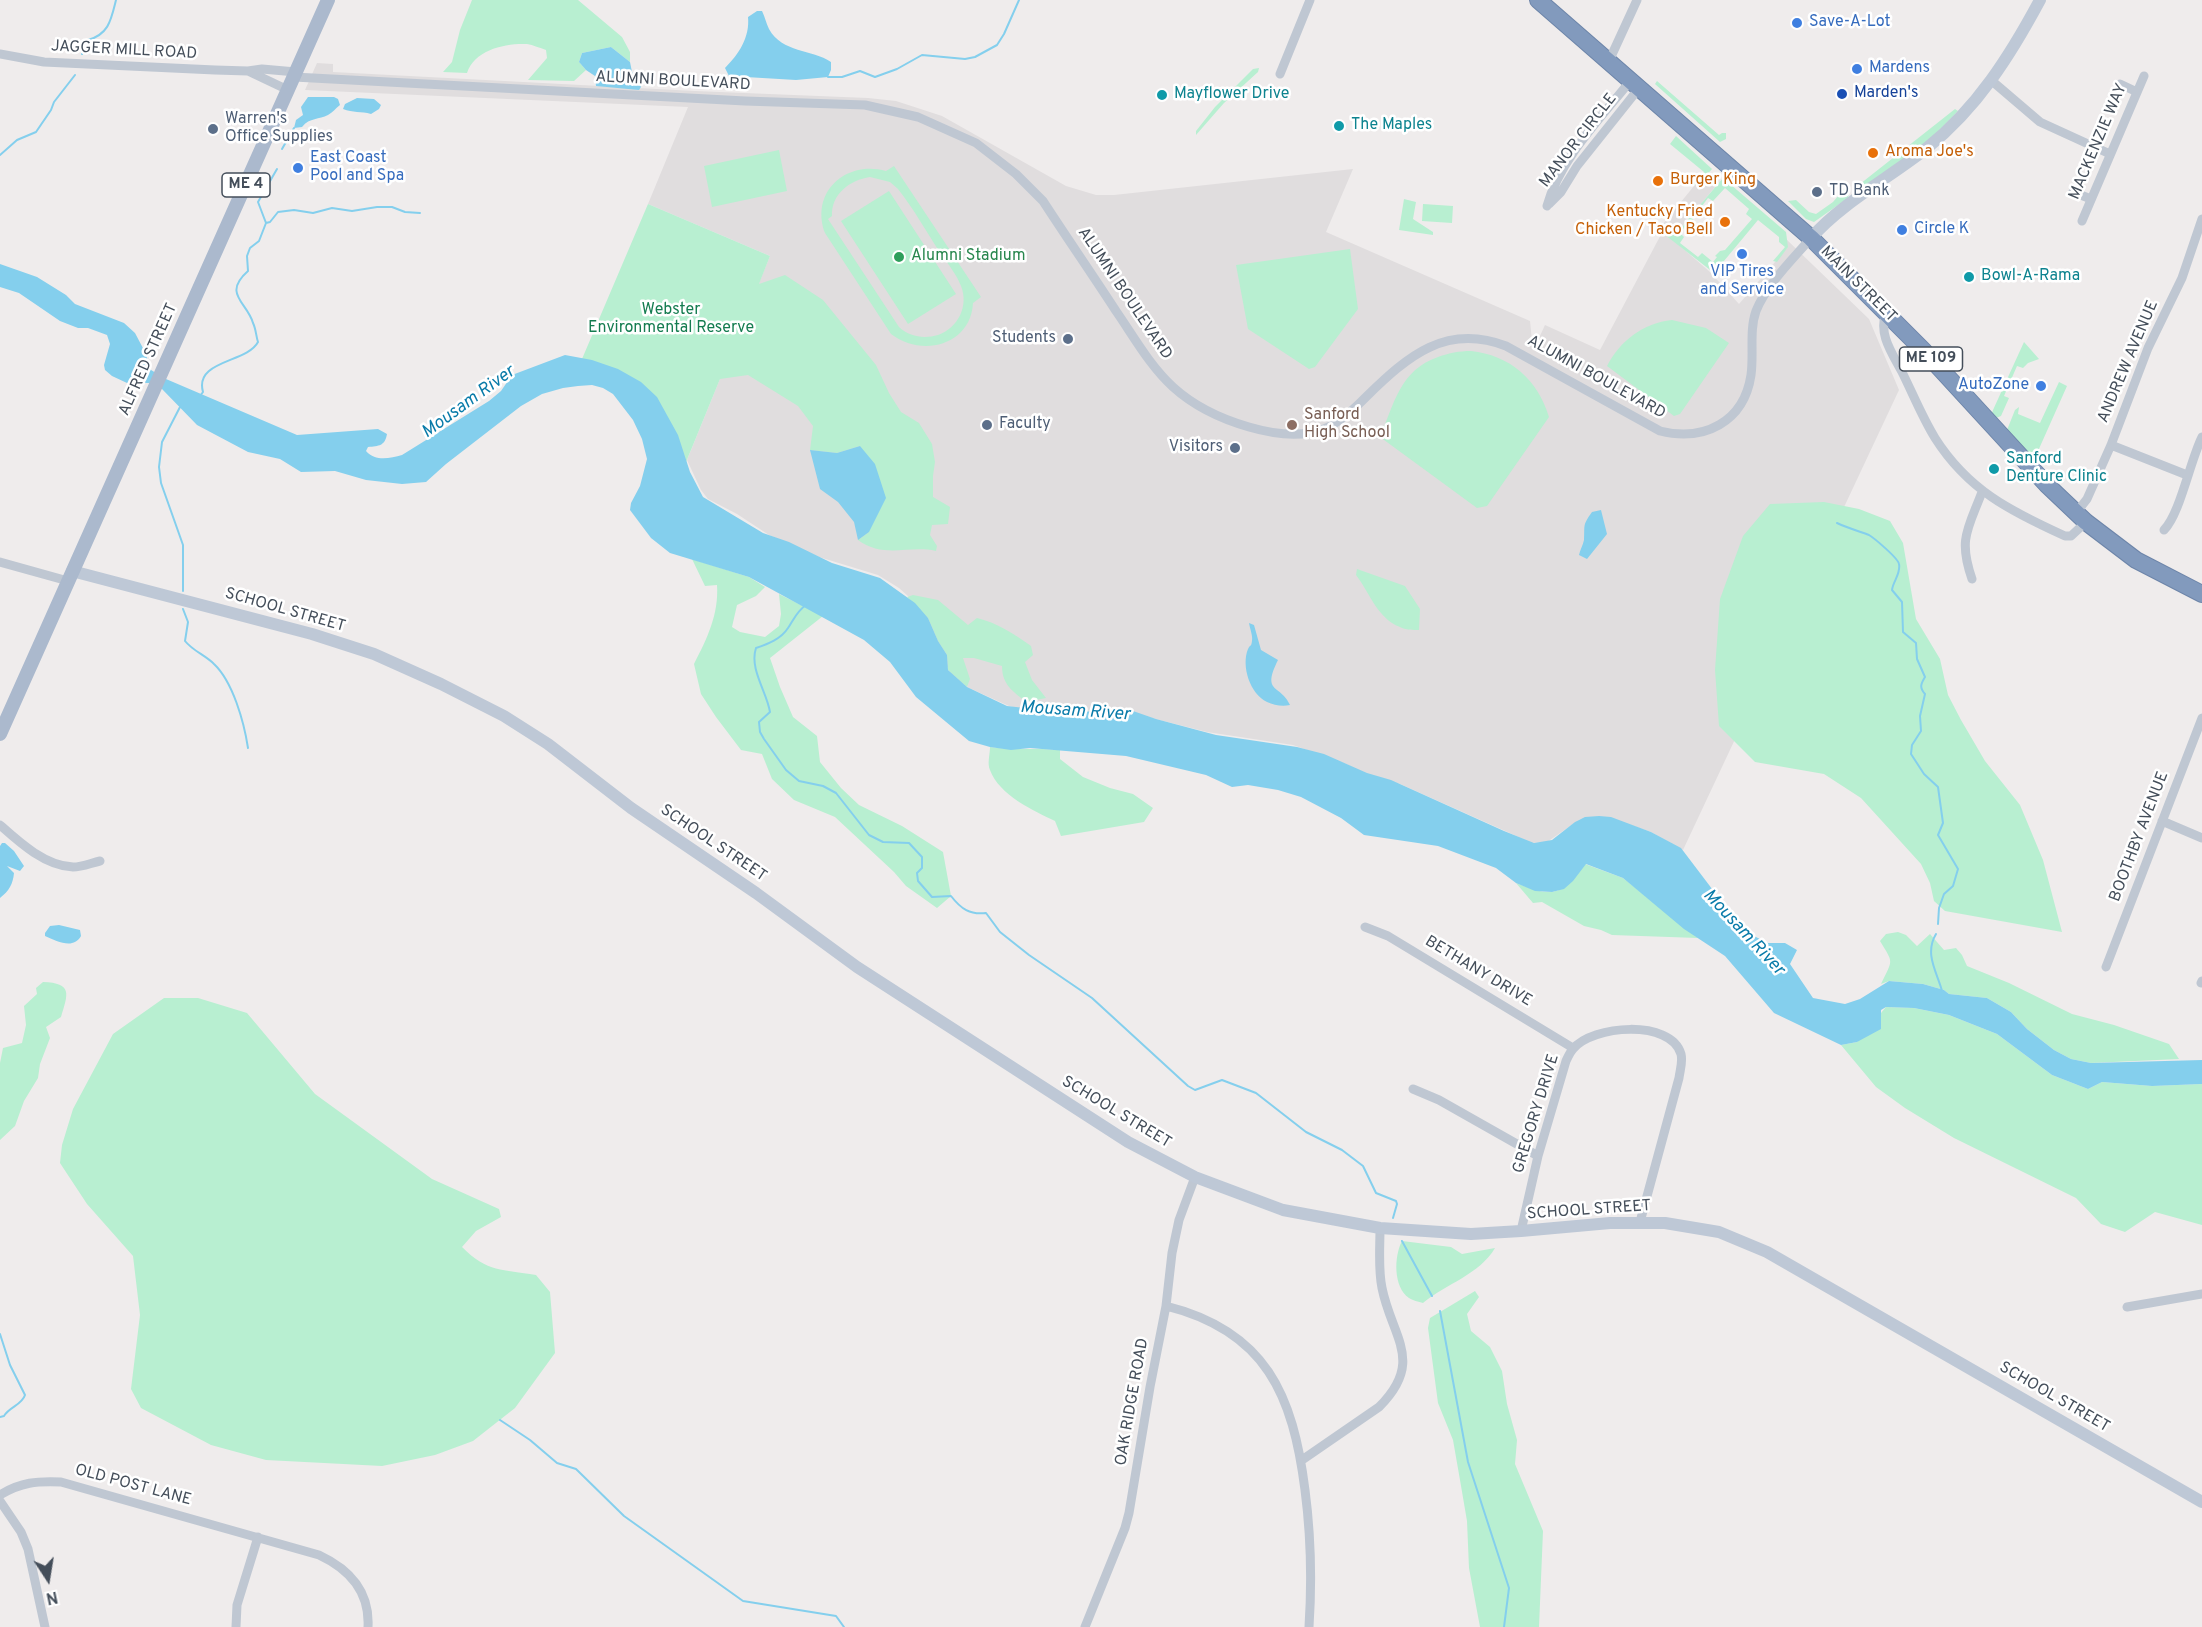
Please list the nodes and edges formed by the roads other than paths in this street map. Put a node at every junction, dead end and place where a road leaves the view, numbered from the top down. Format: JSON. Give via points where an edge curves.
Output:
{"nodes":[{"id":1,"x":328,"y":0,"type":"edge"},
{"id":2,"x":1310,"y":0,"type":"edge"},
{"id":3,"x":1538,"y":0,"type":"edge"},
{"id":4,"x":1637,"y":0,"type":"edge"},
{"id":5,"x":2040,"y":0,"type":"edge"},
{"id":6,"x":0,"y":54,"type":"edge"},
{"id":7,"x":1609,"y":61,"type":"junction"},
{"id":8,"x":248,"y":72,"type":"junction"},
{"id":9,"x":295,"y":74,"type":"junction"},
{"id":10,"x":1280,"y":74,"type":"dead end"},
{"id":11,"x":2144,"y":76,"type":"dead end"},
{"id":12,"x":1992,"y":81,"type":"junction"},
{"id":13,"x":1635,"y":84,"type":"junction"},
{"id":14,"x":2120,"y":84,"type":"dead end"},
{"id":15,"x":288,"y":90,"type":"junction"},
{"id":16,"x":2137,"y":92,"type":"junction"},
{"id":17,"x":2110,"y":154,"type":"junction"},
{"id":18,"x":2073,"y":192,"type":"dead end"},
{"id":19,"x":2091,"y":199,"type":"junction"},
{"id":20,"x":2202,"y":219,"type":"edge"},
{"id":21,"x":2082,"y":221,"type":"dead end"},
{"id":22,"x":1810,"y":238,"type":"junction"},
{"id":23,"x":1886,"y":313,"type":"junction"},
{"id":24,"x":2202,"y":437,"type":"edge"},
{"id":25,"x":2110,"y":445,"type":"junction"},
{"id":26,"x":2187,"y":475,"type":"junction"},
{"id":27,"x":1982,"y":492,"type":"junction"},
{"id":28,"x":2081,"y":518,"type":"junction"},
{"id":29,"x":2164,"y":530,"type":"dead end"},
{"id":30,"x":0,"y":562,"type":"edge"},
{"id":31,"x":70,"y":576,"type":"junction"},
{"id":32,"x":1972,"y":579,"type":"dead end"},
{"id":33,"x":2202,"y":594,"type":"edge"},
{"id":34,"x":2202,"y":718,"type":"edge"},
{"id":35,"x":0,"y":734,"type":"edge"},
{"id":36,"x":2162,"y":821,"type":"junction"},
{"id":37,"x":0,"y":825,"type":"edge"},
{"id":38,"x":2202,"y":837,"type":"edge"},
{"id":39,"x":100,"y":861,"type":"dead end"},
{"id":40,"x":1365,"y":927,"type":"dead end"},
{"id":41,"x":2106,"y":967,"type":"dead end"},
{"id":42,"x":1574,"y":1048,"type":"junction"},
{"id":43,"x":1413,"y":1089,"type":"dead end"},
{"id":44,"x":1538,"y":1156,"type":"junction"},
{"id":45,"x":1195,"y":1177,"type":"junction"},
{"id":46,"x":1640,"y":1222,"type":"junction"},
{"id":47,"x":1380,"y":1228,"type":"junction"},
{"id":48,"x":1521,"y":1232,"type":"junction"},
{"id":49,"x":2202,"y":1294,"type":"edge"},
{"id":50,"x":1166,"y":1306,"type":"junction"},
{"id":51,"x":2127,"y":1308,"type":"dead end"},
{"id":52,"x":1302,"y":1460,"type":"junction"},
{"id":53,"x":0,"y":1495,"type":"edge"},
{"id":54,"x":0,"y":1501,"type":"edge"},
{"id":55,"x":2202,"y":1502,"type":"edge"},
{"id":56,"x":258,"y":1537,"type":"junction"},
{"id":57,"x":45,"y":1627,"type":"edge"},
{"id":58,"x":236,"y":1627,"type":"edge"},
{"id":59,"x":368,"y":1627,"type":"edge"},
{"id":60,"x":1085,"y":1627,"type":"edge"},
{"id":61,"x":1309,"y":1627,"type":"edge"}],
"edges":[{"from":1,"to":9,"type":"main road","name":"ALFRED STREET","number":"ME 4"},
{"from":2,"to":10,"type":"street"},
{"from":3,"to":7,"type":"highway","name":"MAIN STREET","number":"ME 109"},
{"from":4,"to":7,"type":"street"},
{"from":5,"to":12,"type":"street"},
{"from":6,"to":8,"type":"street","name":"JAGGER MILL ROAD","via":[[44,62]]},
{"from":7,"to":13,"type":"highway","name":"MAIN STREET","number":"ME 109"},
{"from":8,"to":9,"type":"street","name":"JAGGER MILL ROAD","via":[[262,69]]},
{"from":8,"to":15,"type":"street","name":"JAGGER MILL ROAD"},
{"from":9,"to":15,"type":"main road","name":"ALFRED STREET","number":"ME 4"},
{"from":9,"to":22,"type":"street","name":"ALUMNI BOULEVARD","via":[[865,105],[918,117],[989,151],[1043,201],[1145,354],[1173,387],[1202,408],[1230,421],[1286,434],[1313,432],[1333,424],[1416,353],[1438,343],[1467,339],[1506,346],[1659,431],[1678,435],[1708,430],[1724,422],[1741,403],[1750,376],[1757,310],[1770,287]]},
{"from":11,"to":16,"type":"street","name":"MACKENZIE WAY"},
{"from":12,"to":17,"type":"street","via":[[2040,122]]},
{"from":12,"to":22,"type":"street","via":[[1933,143]]},
{"from":13,"to":13,"type":"street","name":"MANOR CIRCLE","via":[[1569,159],[1552,187],[1547,206],[1561,192]]},
{"from":13,"to":22,"type":"highway","name":"MAIN STREET","number":"ME 109"},
{"from":14,"to":16,"type":"street"},
{"from":15,"to":31,"type":"main road","name":"ALFRED STREET","number":"ME 4"},
{"from":16,"to":17,"type":"street","name":"MACKENZIE WAY"},
{"from":17,"to":19,"type":"street","name":"MACKENZIE WAY"},
{"from":18,"to":19,"type":"street"},
{"from":19,"to":21,"type":"street","name":"MACKENZIE WAY"},
{"from":20,"to":25,"type":"street","name":"ANDREW AVENUE","via":[[2182,278],[2148,348]]},
{"from":22,"to":23,"type":"highway","name":"MAIN STREET","number":"ME 109"},
{"from":23,"to":27,"type":"street","via":[[1885,338],[1926,422],[1948,458]]},
{"from":23,"to":28,"type":"highway","name":"MAIN STREET","number":"ME 109"},
{"from":24,"to":26,"type":"street"},
{"from":25,"to":26,"type":"street"},
{"from":25,"to":28,"type":"street","name":"ANDREW AVENUE"},
{"from":26,"to":29,"type":"street","via":[[2172,520]]},
{"from":27,"to":28,"type":"street","via":[[2065,536],[2071,536]]},
{"from":27,"to":32,"type":"street","via":[[1964,541],[1965,561]]},
{"from":28,"to":33,"type":"highway","name":"MAIN STREET","number":"ME 109","via":[[2136,560]]},
{"from":30,"to":31,"type":"street"},
{"from":31,"to":35,"type":"main road","name":"ALFRED STREET","number":"ME 4"},
{"from":31,"to":45,"type":"street","name":"SCHOOL STREET","via":[[312,634],[441,684],[504,716],[857,967],[1128,1142]]},
{"from":34,"to":36,"type":"street","name":"BOOTHBY AVENUE"},
{"from":36,"to":38,"type":"street"},
{"from":36,"to":41,"type":"street","name":"BOOTHBY AVENUE"},
{"from":37,"to":39,"type":"street","via":[[24,846],[58,864],[76,867]]},
{"from":40,"to":42,"type":"street","name":"BETHANY DRIVE","via":[[1388,936]]},
{"from":42,"to":44,"type":"street","name":"GREGORY DRIVE"},
{"from":42,"to":46,"type":"street","name":"GREGORY DRIVE","via":[[1599,1033],[1632,1029],[1666,1037],[1680,1052],[1679,1078]]},
{"from":43,"to":44,"type":"street"},
{"from":44,"to":48,"type":"street","name":"GREGORY DRIVE"},
{"from":45,"to":47,"type":"street","name":"SCHOOL STREET","via":[[1283,1210]]},
{"from":45,"to":50,"type":"street","name":"OAK RIDGE ROAD","via":[[1179,1220]]},
{"from":46,"to":48,"type":"street","name":"SCHOOL STREET"},
{"from":46,"to":55,"type":"street","name":"SCHOOL STREET","via":[[1719,1232],[1767,1252]]},
{"from":47,"to":48,"type":"street","name":"SCHOOL STREET","via":[[1436,1233]]},
{"from":47,"to":52,"type":"street","via":[[1382,1291],[1400,1338],[1400,1378],[1379,1407]]},
{"from":49,"to":51,"type":"street"},
{"from":50,"to":52,"type":"street","via":[[1217,1324],[1259,1358],[1285,1400]]},
{"from":50,"to":60,"type":"street","name":"OAK RIDGE ROAD","via":[[1125,1528]]},
{"from":52,"to":61,"type":"street","via":[[1311,1554]]},
{"from":53,"to":56,"type":"street","name":"OLD POST LANE","via":[[27,1482],[61,1482]]},
{"from":54,"to":57,"type":"street","via":[[28,1549]]},
{"from":56,"to":58,"type":"street","via":[[237,1605]]},
{"from":56,"to":59,"type":"street","name":"OLD POST LANE","via":[[319,1555],[343,1568],[363,1596]]}]}
